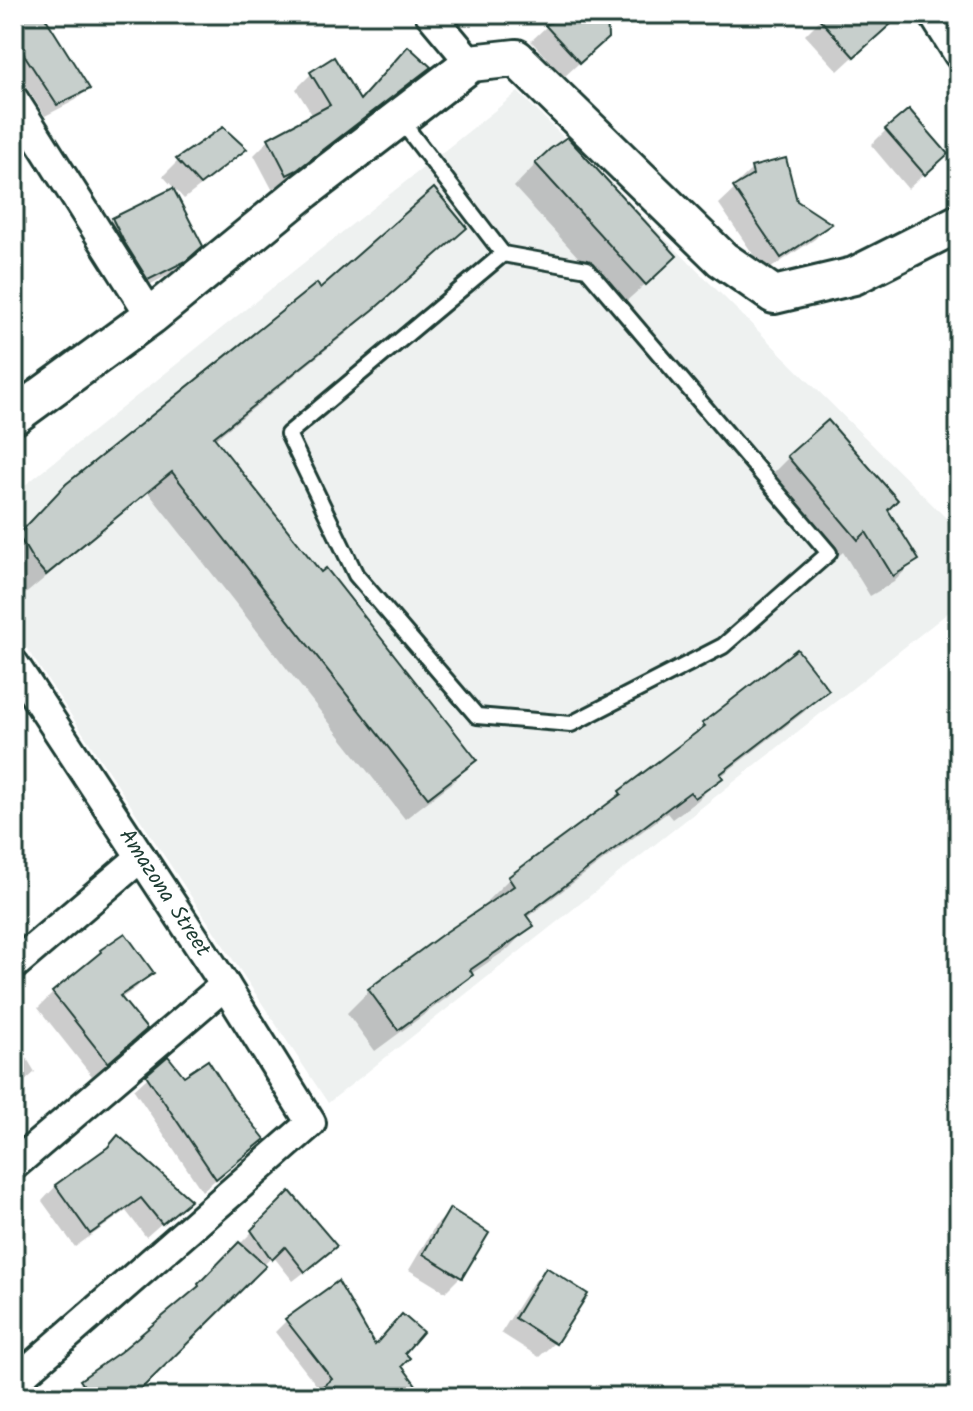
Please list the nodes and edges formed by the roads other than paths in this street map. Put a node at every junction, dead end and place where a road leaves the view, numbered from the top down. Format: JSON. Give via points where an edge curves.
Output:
{"nodes":[{"id":1,"x":430,"y":14,"type":"edge"},
{"id":2,"x":933,"y":14,"type":"edge"},
{"id":3,"x":959,"y":55,"type":"edge"},
{"id":4,"x":471,"y":63,"type":"junction"},
{"id":5,"x":14,"y":100,"type":"edge"},
{"id":6,"x":399,"y":118,"type":"junction"},
{"id":7,"x":959,"y":223,"type":"edge"},
{"id":8,"x":503,"y":254,"type":"junction"},
{"id":9,"x":151,"y":316,"type":"junction"},
{"id":10,"x":14,"y":416,"type":"edge"},
{"id":11,"x":14,"y":666,"type":"edge"},
{"id":12,"x":141,"y":857,"type":"junction"},
{"id":13,"x":14,"y":965,"type":"edge"},
{"id":14,"x":225,"y":985,"type":"junction"},
{"id":15,"x":14,"y":1165,"type":"edge"},
{"id":16,"x":14,"y":1382,"type":"edge"}],
"edges":[{"from":1,"to":4,"type":"street"},
{"from":2,"to":3,"type":"street"},
{"from":4,"to":6,"type":"street"},
{"from":4,"to":7,"type":"street","via":[[516,58],[722,259],[774,295],[854,276]]},
{"from":5,"to":9,"type":"street"},
{"from":6,"to":8,"type":"lane"},
{"from":6,"to":9,"type":"street"},
{"from":8,"to":8,"type":"lane","via":[[288,434],[356,575],[477,716],[571,724],[723,646],[829,553],[587,269]]},
{"from":9,"to":10,"type":"street"},
{"from":11,"to":12,"type":"street","name":"Amazona Street"},
{"from":12,"to":13,"type":"street"},
{"from":12,"to":14,"type":"street","name":"Amazona Street"},
{"from":14,"to":15,"type":"street"},
{"from":14,"to":16,"type":"street","name":"Amazona Street","via":[[311,1123]]}]}
